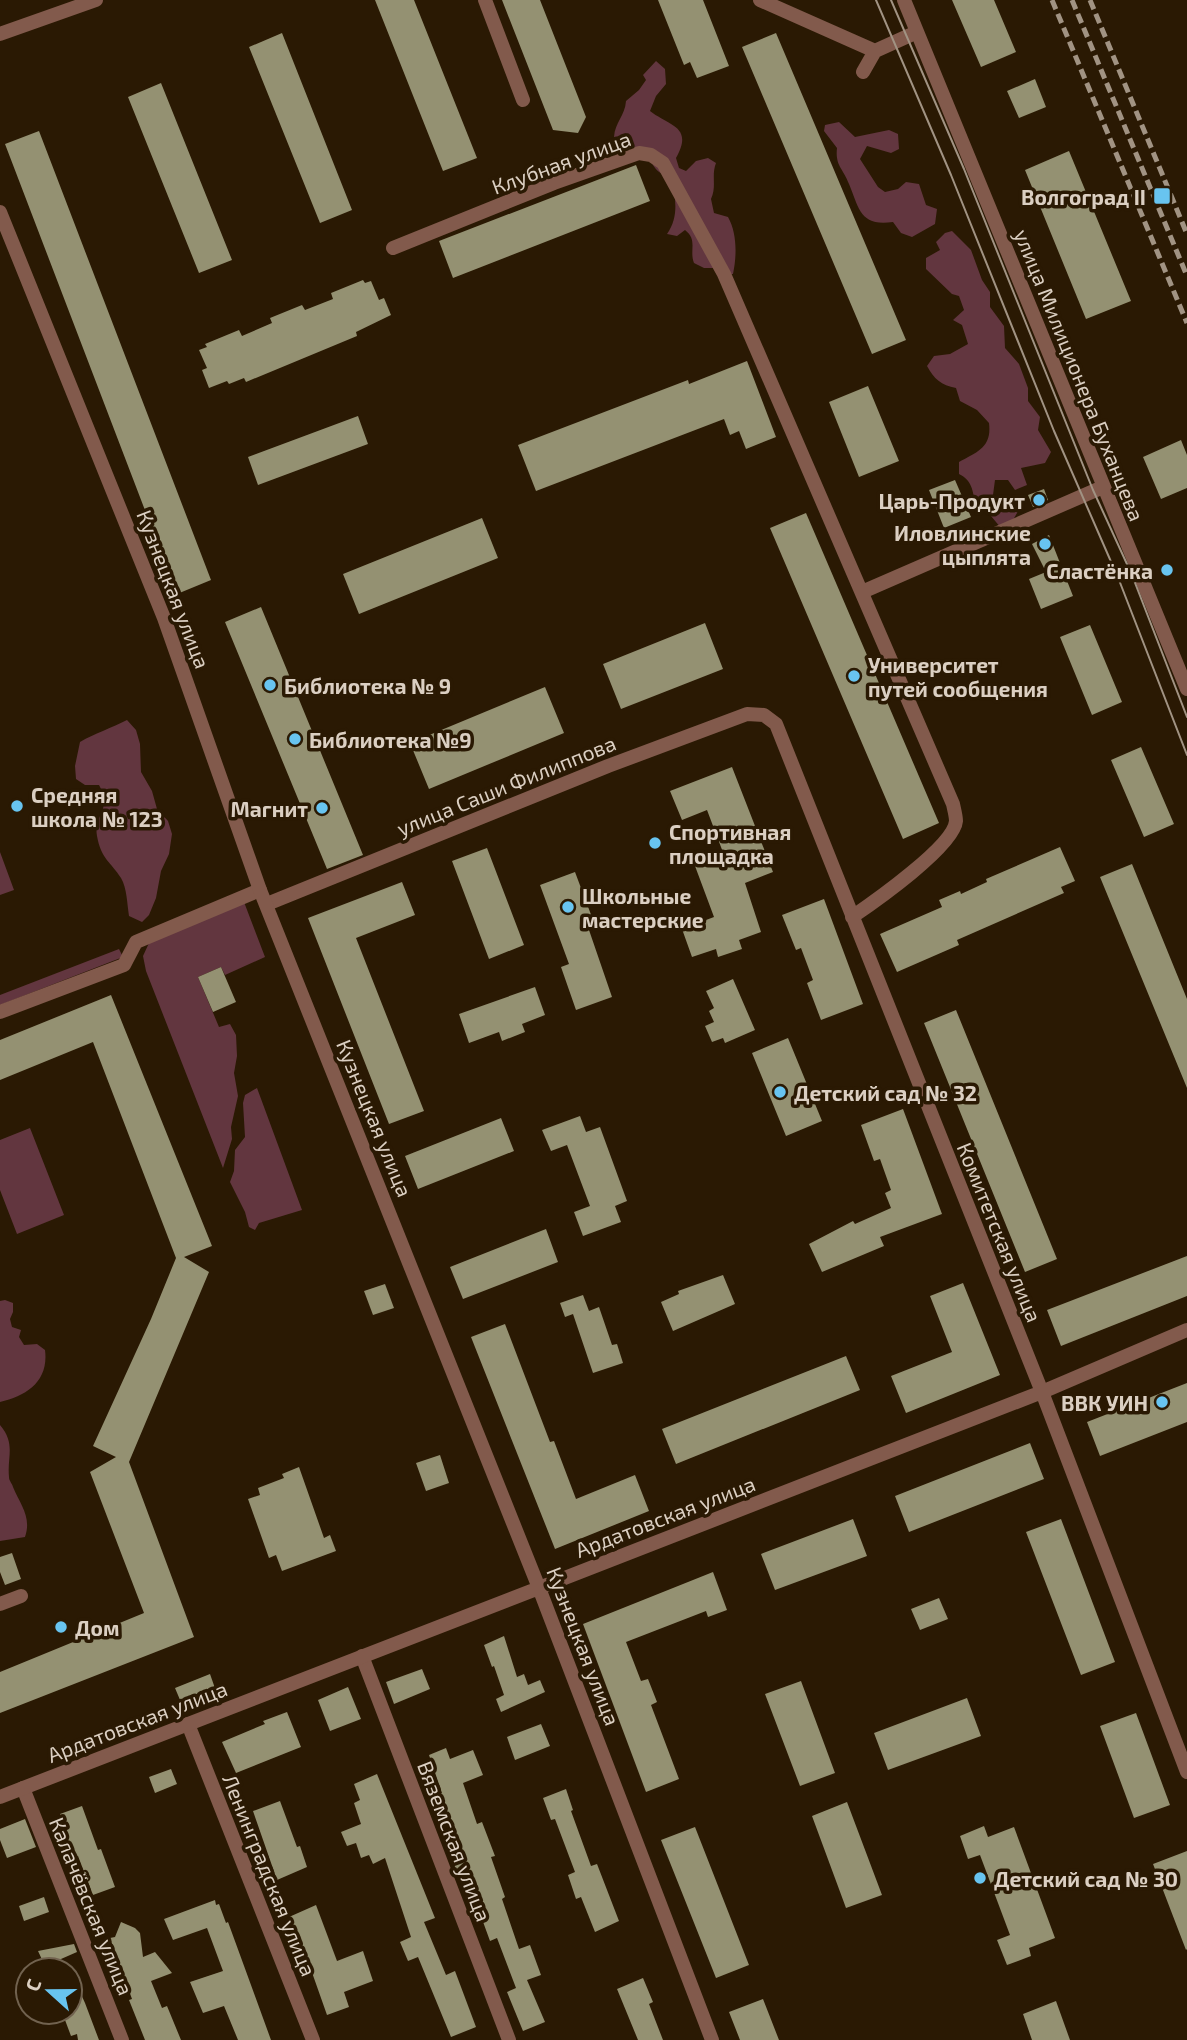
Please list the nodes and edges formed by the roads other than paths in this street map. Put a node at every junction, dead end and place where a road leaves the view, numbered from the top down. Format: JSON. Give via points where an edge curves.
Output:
{"nodes":[{"id":1,"x":96,"y":0,"type":"edge"},
{"id":2,"x":485,"y":0,"type":"edge"},
{"id":3,"x":760,"y":0,"type":"edge"},
{"id":4,"x":904,"y":0,"type":"edge"},
{"id":5,"x":918,"y":32,"type":"junction"},
{"id":6,"x":0,"y":34,"type":"edge"},
{"id":7,"x":875,"y":51,"type":"junction"},
{"id":8,"x":863,"y":72,"type":"dead end"},
{"id":9,"x":523,"y":100,"type":"dead end"},
{"id":10,"x":0,"y":212,"type":"edge"},
{"id":11,"x":393,"y":248,"type":"dead end"},
{"id":12,"x":1103,"y":486,"type":"junction"},
{"id":13,"x":862,"y":592,"type":"junction"},
{"id":14,"x":1187,"y":689,"type":"edge"},
{"id":15,"x":764,"y":715,"type":"joint"},
{"id":16,"x":260,"y":890,"type":"junction"},
{"id":17,"x":267,"y":904,"type":"junction"},
{"id":18,"x":852,"y":917,"type":"junction"},
{"id":19,"x":0,"y":1012,"type":"edge"},
{"id":20,"x":1187,"y":1330,"type":"edge"},
{"id":21,"x":1042,"y":1392,"type":"junction"},
{"id":22,"x":539,"y":1588,"type":"junction"},
{"id":23,"x":21,"y":1596,"type":"dead end"},
{"id":24,"x":0,"y":1604,"type":"edge"},
{"id":25,"x":362,"y":1657,"type":"junction"},
{"id":26,"x":188,"y":1724,"type":"junction"},
{"id":27,"x":1187,"y":1772,"type":"edge"},
{"id":28,"x":23,"y":1788,"type":"junction"},
{"id":29,"x":0,"y":1797,"type":"edge"},
{"id":30,"x":122,"y":2040,"type":"edge"},
{"id":31,"x":313,"y":2040,"type":"edge"},
{"id":32,"x":509,"y":2040,"type":"edge"},
{"id":33,"x":712,"y":2040,"type":"edge"}],
"edges":[{"from":1,"to":6,"type":"street"},
{"from":2,"to":9,"type":"street"},
{"from":3,"to":7,"type":"street"},
{"from":4,"to":5,"type":"street","name":"улица Милиционера Буханцева"},
{"from":5,"to":7,"type":"street"},
{"from":5,"to":12,"type":"street","name":"улица Милиционера Буханцева"},
{"from":7,"to":8,"type":"street"},
{"from":10,"to":16,"type":"street","name":"Кузнецкая улица","via":[[164,618]]},
{"from":11,"to":13,"type":"street","name":"Клубная улица","via":[[639,153],[663,163],[724,274]]},
{"from":12,"to":13,"type":"street"},
{"from":12,"to":14,"type":"street","name":"улица Милиционера Буханцева"},
{"from":13,"to":18,"type":"street","name":"Клубная улица","via":[[953,804],[956,822],[949,837],[901,883]]},
{"from":15,"to":17,"type":"street","name":"улица Саши Филиппова","via":[[747,714],[608,766]]},
{"from":15,"to":18,"type":"street","name":"Комитетская улица","via":[[776,724]]},
{"from":16,"to":17,"type":"street","name":"Кузнецкая улица"},
{"from":16,"to":19,"type":"street","via":[[136,942],[124,965]]},
{"from":17,"to":22,"type":"street","name":"Кузнецкая улица"},
{"from":18,"to":21,"type":"street","name":"Комитетская улица"},
{"from":20,"to":21,"type":"street","name":"Ардатовская улица"},
{"from":21,"to":22,"type":"street","name":"Ардатовская улица"},
{"from":21,"to":27,"type":"street","name":"Комитетская улица"},
{"from":22,"to":25,"type":"street","name":"Ардатовская улица"},
{"from":22,"to":33,"type":"street","name":"Кузнецкая улица"},
{"from":23,"to":24,"type":"street"},
{"from":25,"to":26,"type":"street","name":"Ардатовская улица"},
{"from":25,"to":32,"type":"street","name":"Вяземская улица"},
{"from":26,"to":28,"type":"street","name":"Ардатовская улица"},
{"from":26,"to":31,"type":"street","name":"Ленинградская улица"},
{"from":28,"to":29,"type":"street","name":"Ардатовская улица"},
{"from":28,"to":30,"type":"street","name":"Калачёвская улица"}]}
